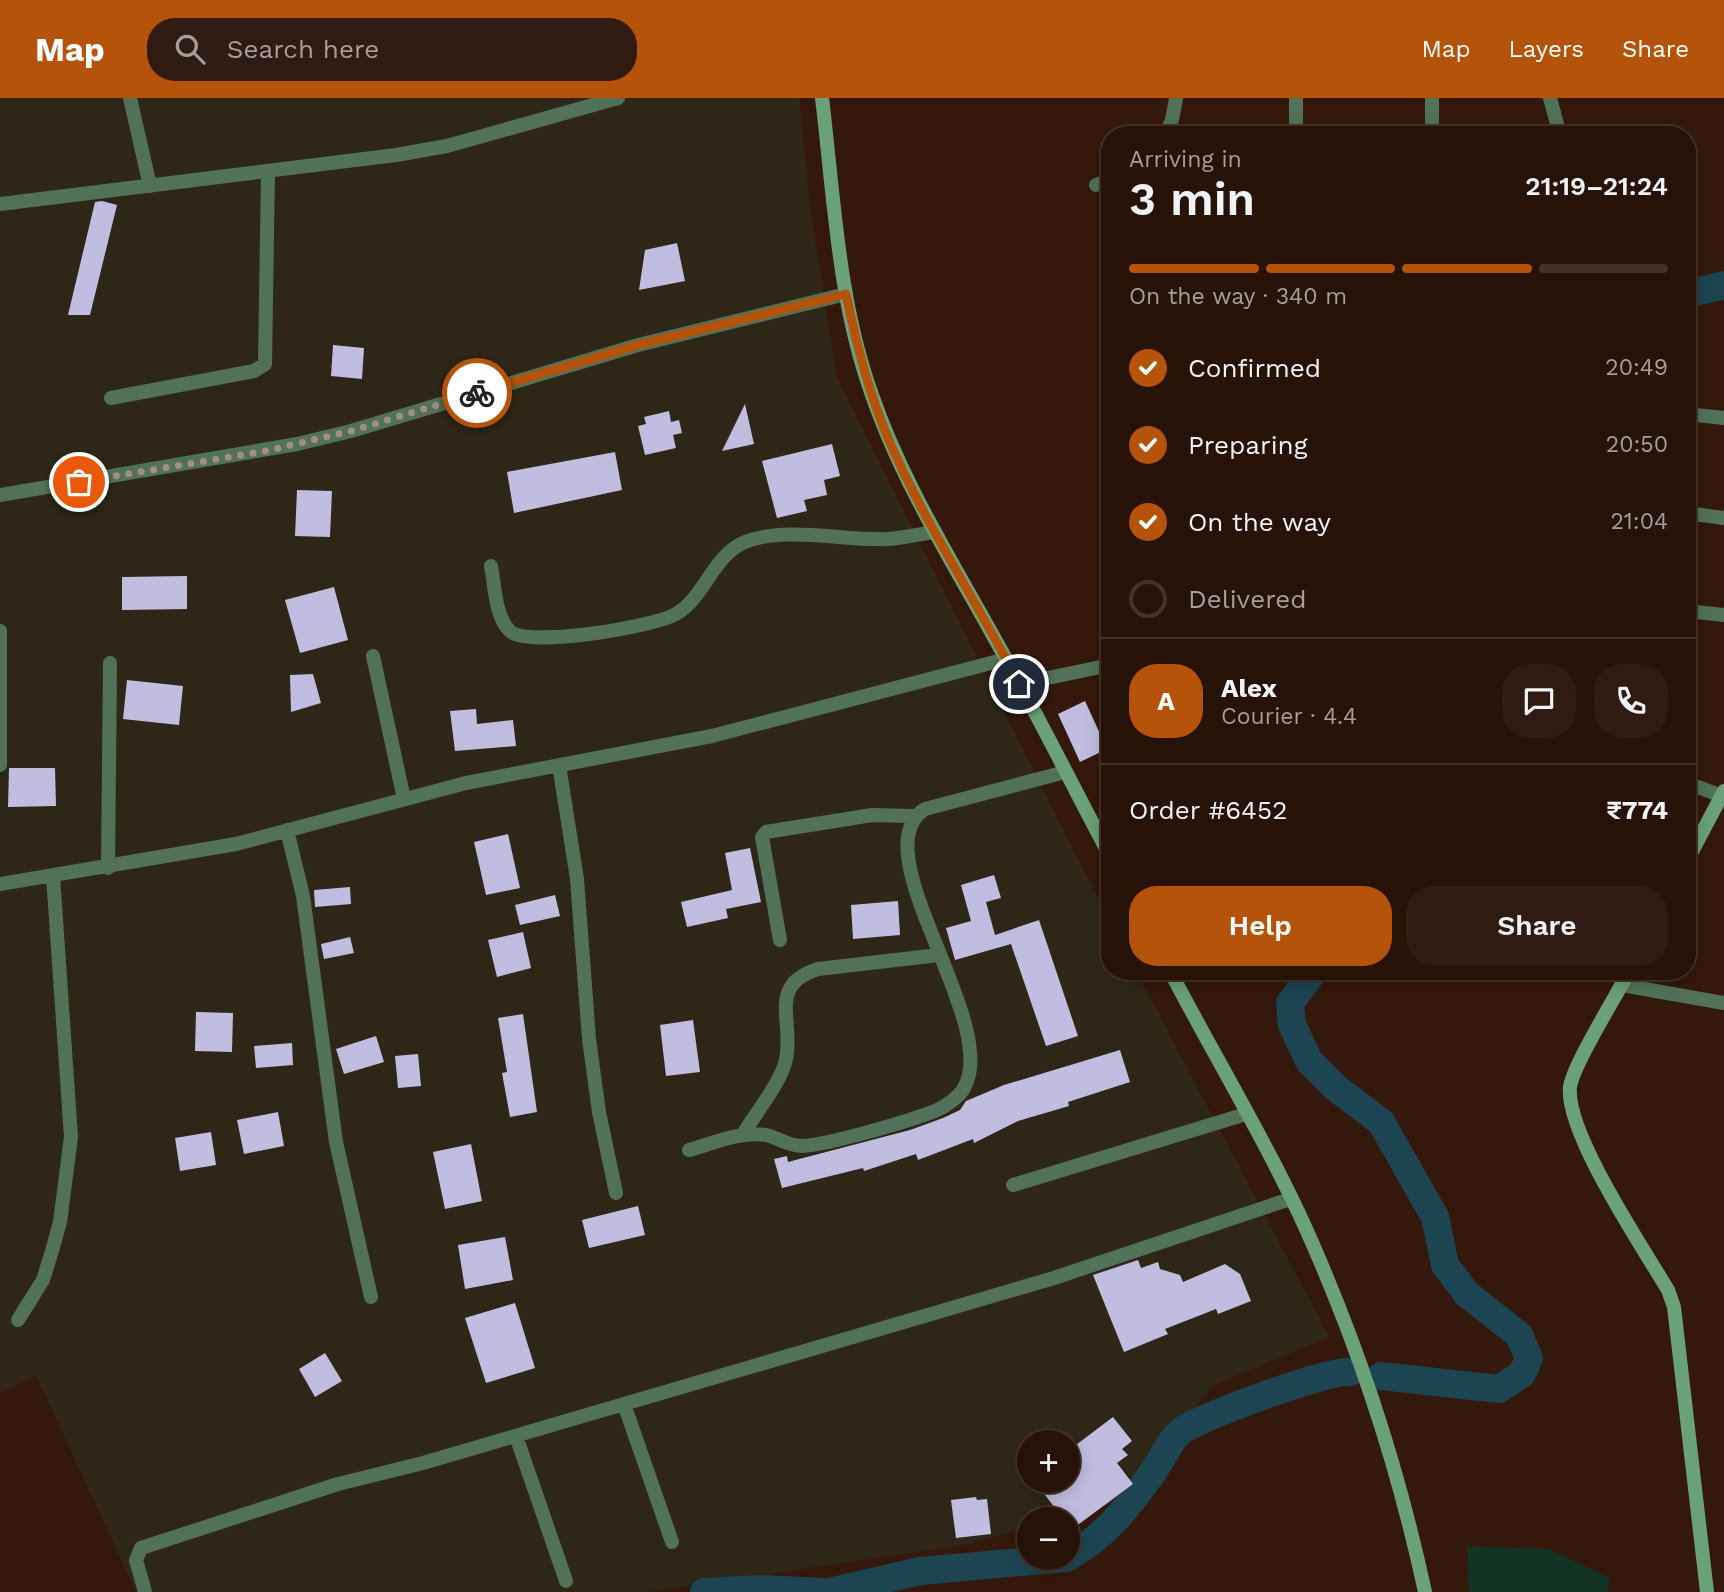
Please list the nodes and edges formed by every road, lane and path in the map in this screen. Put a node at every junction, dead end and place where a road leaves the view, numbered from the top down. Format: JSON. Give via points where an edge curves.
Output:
{"nodes":[{"id":1,"x":130,"y":98,"type":"edge"},
{"id":2,"x":618,"y":98,"type":"edge"},
{"id":3,"x":822,"y":98,"type":"edge"},
{"id":4,"x":1176,"y":98,"type":"edge"},
{"id":5,"x":1296,"y":98,"type":"edge"},
{"id":6,"x":1432,"y":98,"type":"edge"},
{"id":7,"x":1550,"y":98,"type":"edge"},
{"id":8,"x":1169,"y":126,"type":"edge"},
{"id":9,"x":1296,"y":126,"type":"edge"},
{"id":10,"x":1432,"y":126,"type":"edge"},
{"id":11,"x":1558,"y":126,"type":"edge"},
{"id":12,"x":268,"y":171,"type":"junction"},
{"id":13,"x":150,"y":186,"type":"junction"},
{"id":14,"x":0,"y":204,"type":"edge"},
{"id":15,"x":846,"y":294,"type":"junction"},
{"id":16,"x":111,"y":398,"type":"dead end"},
{"id":17,"x":1696,"y":415,"type":"edge"},
{"id":18,"x":1724,"y":418,"type":"edge"},
{"id":19,"x":0,"y":495,"type":"edge"},
{"id":20,"x":1696,"y":514,"type":"edge"},
{"id":21,"x":1724,"y":518,"type":"edge"},
{"id":22,"x":935,"y":532,"type":"junction"},
{"id":23,"x":491,"y":566,"type":"dead end"},
{"id":24,"x":1696,"y":612,"type":"edge"},
{"id":25,"x":1724,"y":615,"type":"edge"},
{"id":26,"x":0,"y":631,"type":"edge"},
{"id":27,"x":373,"y":656,"type":"dead end"},
{"id":28,"x":1006,"y":659,"type":"junction"},
{"id":29,"x":110,"y":663,"type":"dead end"},
{"id":30,"x":1101,"y":667,"type":"edge"},
{"id":31,"x":1019,"y":684,"type":"junction"},
{"id":32,"x":0,"y":765,"type":"edge"},
{"id":33,"x":559,"y":765,"type":"junction"},
{"id":34,"x":1065,"y":772,"type":"junction"},
{"id":35,"x":1696,"y":786,"type":"edge"},
{"id":36,"x":1723,"y":793,"type":"edge"},
{"id":37,"x":404,"y":799,"type":"junction"},
{"id":38,"x":913,"y":816,"type":"junction"},
{"id":39,"x":287,"y":830,"type":"junction"},
{"id":40,"x":1101,"y":839,"type":"edge"},
{"id":41,"x":1696,"y":844,"type":"edge"},
{"id":42,"x":108,"y":868,"type":"junction"},
{"id":43,"x":52,"y":876,"type":"junction"},
{"id":44,"x":0,"y":884,"type":"edge"},
{"id":45,"x":779,"y":940,"type":"dead end"},
{"id":46,"x":939,"y":955,"type":"junction"},
{"id":47,"x":1175,"y":980,"type":"edge"},
{"id":48,"x":1624,"y":980,"type":"edge"},
{"id":49,"x":1622,"y":985,"type":"junction"},
{"id":50,"x":1724,"y":1003,"type":"edge"},
{"id":51,"x":1245,"y":1114,"type":"junction"},
{"id":52,"x":743,"y":1134,"type":"junction"},
{"id":53,"x":689,"y":1150,"type":"dead end"},
{"id":54,"x":1013,"y":1185,"type":"dead end"},
{"id":55,"x":617,"y":1193,"type":"dead end"},
{"id":56,"x":1290,"y":1199,"type":"junction"},
{"id":57,"x":371,"y":1297,"type":"dead end"},
{"id":58,"x":18,"y":1320,"type":"dead end"},
{"id":59,"x":624,"y":1404,"type":"junction"},
{"id":60,"x":516,"y":1436,"type":"junction"},
{"id":61,"x":672,"y":1542,"type":"dead end"},
{"id":62,"x":566,"y":1581,"type":"dead end"},
{"id":63,"x":145,"y":1592,"type":"edge"},
{"id":64,"x":1425,"y":1592,"type":"edge"},
{"id":65,"x":1707,"y":1592,"type":"edge"}],
"edges":[{"from":1,"to":13,"type":"street"},
{"from":2,"to":12,"type":"street","via":[[447,146]]},
{"from":3,"to":15,"type":"main road"},
{"from":4,"to":8,"type":"street"},
{"from":5,"to":9,"type":"street"},
{"from":6,"to":10,"type":"street"},
{"from":7,"to":11,"type":"street"},
{"from":12,"to":13,"type":"street"},
{"from":12,"to":16,"type":"street","via":[[265,364],[254,371]]},
{"from":13,"to":14,"type":"street"},
{"from":15,"to":19,"type":"street","via":[[638,345],[310,441]]},
{"from":15,"to":22,"type":"main road","via":[[871,394],[888,439]]},
{"from":17,"to":18,"type":"street"},
{"from":20,"to":21,"type":"street"},
{"from":22,"to":23,"type":"street","via":[[888,539],[755,538],[728,552],[675,614],[613,631],[527,638],[511,633],[501,619]]},
{"from":22,"to":28,"type":"main road"},
{"from":24,"to":25,"type":"street"},
{"from":26,"to":32,"type":"street"},
{"from":27,"to":37,"type":"street"},
{"from":28,"to":31,"type":"main road"},
{"from":28,"to":33,"type":"street","via":[[712,736]]},
{"from":29,"to":42,"type":"street"},
{"from":30,"to":31,"type":"street"},
{"from":31,"to":34,"type":"main road"},
{"from":33,"to":37,"type":"street"},
{"from":33,"to":55,"type":"street","via":[[577,879],[594,1076]]},
{"from":34,"to":38,"type":"street"},
{"from":34,"to":40,"type":"main road"},
{"from":35,"to":36,"type":"street"},
{"from":36,"to":41,"type":"main road"},
{"from":37,"to":39,"type":"street"},
{"from":38,"to":45,"type":"street","via":[[872,815],[766,832],[763,855]]},
{"from":38,"to":46,"type":"street","via":[[907,835],[909,864]]},
{"from":39,"to":42,"type":"street"},
{"from":39,"to":57,"type":"street","via":[[303,896],[336,1142]]},
{"from":42,"to":43,"type":"street"},
{"from":43,"to":44,"type":"street"},
{"from":43,"to":58,"type":"street","via":[[71,1137],[52,1251],[43,1280]]},
{"from":46,"to":52,"type":"street","via":[[801,974],[786,995],[786,1058]]},
{"from":46,"to":52,"type":"street","via":[[969,1042],[970,1073],[964,1090],[936,1110],[822,1143],[801,1146],[770,1136]]},
{"from":47,"to":51,"type":"main road"},
{"from":48,"to":49,"type":"main road"},
{"from":49,"to":50,"type":"street"},
{"from":49,"to":65,"type":"main road","via":[[1573,1077],[1571,1100],[1593,1163],[1674,1307]]},
{"from":51,"to":54,"type":"street"},
{"from":51,"to":56,"type":"main road"},
{"from":52,"to":53,"type":"street"},
{"from":56,"to":59,"type":"street","via":[[1054,1278]]},
{"from":56,"to":64,"type":"main road","via":[[1357,1352],[1383,1430]]},
{"from":59,"to":60,"type":"street"},
{"from":59,"to":61,"type":"street"},
{"from":60,"to":62,"type":"street"},
{"from":60,"to":63,"type":"street","via":[[338,1485],[141,1548],[136,1560]]}]}
